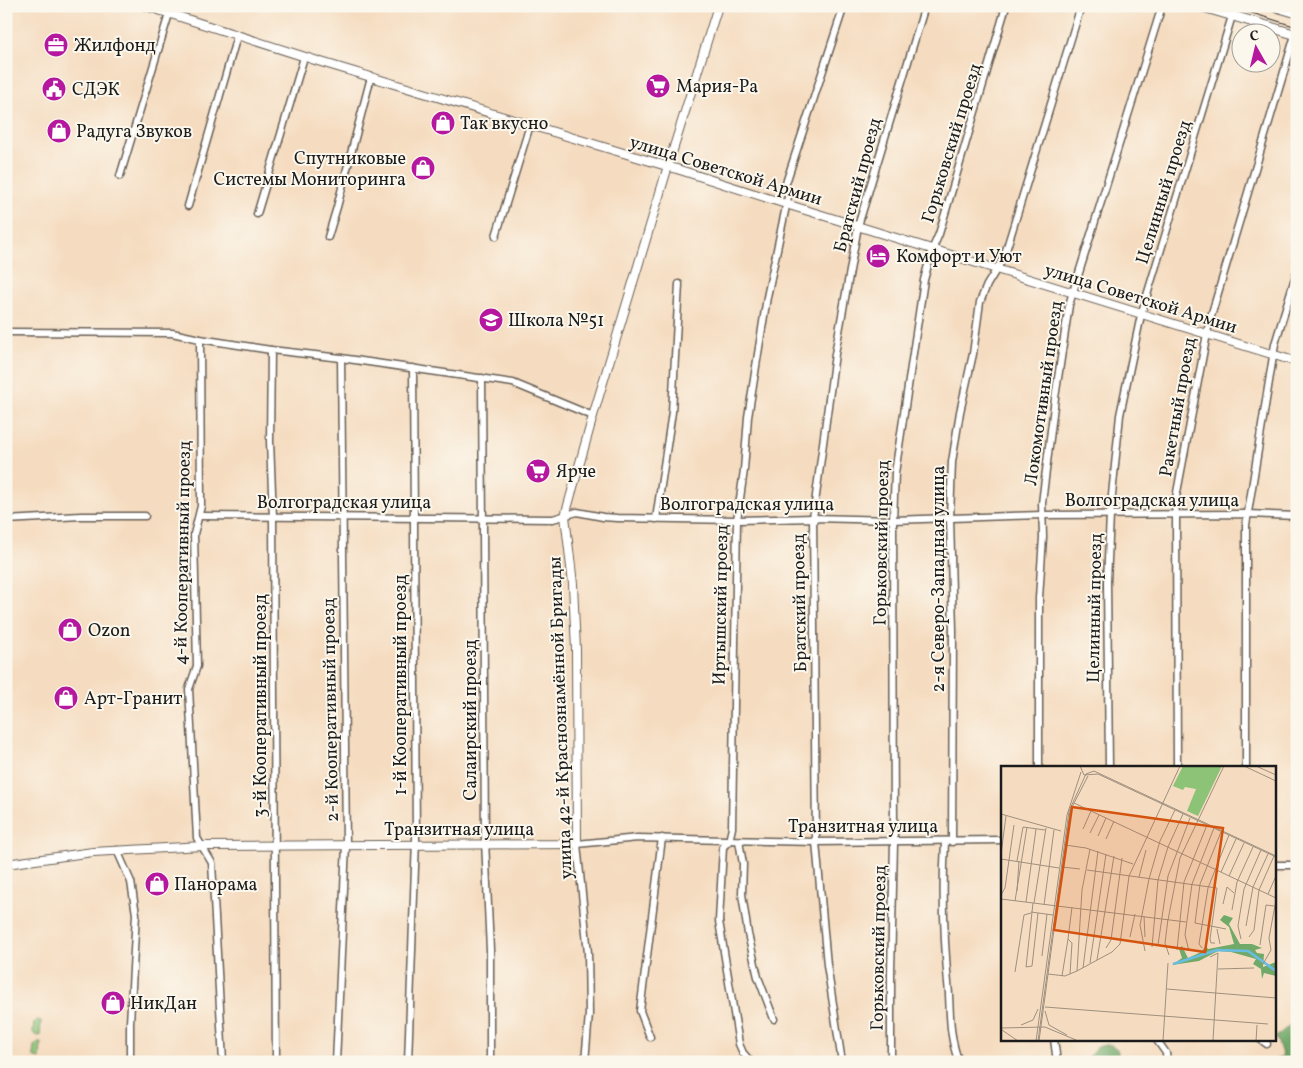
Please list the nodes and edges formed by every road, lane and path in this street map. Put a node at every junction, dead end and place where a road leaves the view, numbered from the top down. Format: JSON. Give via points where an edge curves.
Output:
{"nodes":[{"id":1,"x":146,"y":6,"type":"edge"},
{"id":2,"x":718,"y":6,"type":"edge"},
{"id":3,"x":844,"y":6,"type":"edge"},
{"id":4,"x":925,"y":6,"type":"edge"},
{"id":5,"x":1081,"y":6,"type":"edge"},
{"id":6,"x":1162,"y":6,"type":"edge"},
{"id":7,"x":1200,"y":6,"type":"edge"},
{"id":8,"x":1273,"y":6,"type":"edge"},
{"id":9,"x":1002,"y":8,"type":"edge"},
{"id":10,"x":169,"y":14,"type":"junction"},
{"id":11,"x":1297,"y":14,"type":"edge"},
{"id":12,"x":1232,"y":16,"type":"junction"},
{"id":13,"x":1296,"y":35,"type":"edge"},
{"id":14,"x":236,"y":36,"type":"junction"},
{"id":15,"x":304,"y":57,"type":"junction"},
{"id":16,"x":371,"y":77,"type":"junction"},
{"id":17,"x":530,"y":125,"type":"junction"},
{"id":18,"x":668,"y":166,"type":"junction"},
{"id":19,"x":120,"y":176,"type":"dead end"},
{"id":20,"x":786,"y":204,"type":"junction"},
{"id":21,"x":188,"y":206,"type":"dead end"},
{"id":22,"x":257,"y":214,"type":"dead end"},
{"id":23,"x":858,"y":226,"type":"junction"},
{"id":24,"x":496,"y":236,"type":"dead end"},
{"id":25,"x":328,"y":237,"type":"dead end"},
{"id":26,"x":932,"y":250,"type":"junction"},
{"id":27,"x":998,"y":269,"type":"junction"},
{"id":28,"x":1297,"y":271,"type":"edge"},
{"id":29,"x":679,"y":284,"type":"dead end"},
{"id":30,"x":1072,"y":294,"type":"junction"},
{"id":31,"x":1141,"y":316,"type":"junction"},
{"id":32,"x":6,"y":332,"type":"edge"},
{"id":33,"x":1206,"y":334,"type":"junction"},
{"id":34,"x":200,"y":339,"type":"junction"},
{"id":35,"x":271,"y":350,"type":"junction"},
{"id":36,"x":1273,"y":354,"type":"junction"},
{"id":37,"x":341,"y":358,"type":"junction"},
{"id":38,"x":1297,"y":362,"type":"edge"},
{"id":39,"x":413,"y":368,"type":"junction"},
{"id":40,"x":482,"y":378,"type":"junction"},
{"id":41,"x":593,"y":416,"type":"junction"},
{"id":42,"x":1248,"y":514,"type":"junction"},
{"id":43,"x":1042,"y":515,"type":"junction"},
{"id":44,"x":1110,"y":515,"type":"junction"},
{"id":45,"x":1176,"y":515,"type":"junction"},
{"id":46,"x":146,"y":516,"type":"dead end"},
{"id":47,"x":200,"y":516,"type":"junction"},
{"id":48,"x":274,"y":516,"type":"junction"},
{"id":49,"x":565,"y":516,"type":"junction"},
{"id":50,"x":1297,"y":516,"type":"edge"},
{"id":51,"x":415,"y":517,"type":"junction"},
{"id":52,"x":343,"y":518,"type":"junction"},
{"id":53,"x":484,"y":518,"type":"junction"},
{"id":54,"x":813,"y":518,"type":"junction"},
{"id":55,"x":950,"y":518,"type":"junction"},
{"id":56,"x":656,"y":519,"type":"junction"},
{"id":57,"x":6,"y":520,"type":"edge"},
{"id":58,"x":737,"y":520,"type":"junction"},
{"id":59,"x":893,"y":520,"type":"junction"},
{"id":60,"x":1039,"y":766,"type":"edge"},
{"id":61,"x":1109,"y":766,"type":"edge"},
{"id":62,"x":1177,"y":766,"type":"edge"},
{"id":63,"x":1246,"y":766,"type":"edge"},
{"id":64,"x":662,"y":838,"type":"junction"},
{"id":65,"x":1001,"y":840,"type":"edge"},
{"id":66,"x":729,"y":841,"type":"junction"},
{"id":67,"x":739,"y":841,"type":"junction"},
{"id":68,"x":816,"y":842,"type":"junction"},
{"id":69,"x":949,"y":842,"type":"junction"},
{"id":70,"x":894,"y":843,"type":"junction"},
{"id":71,"x":487,"y":844,"type":"junction"},
{"id":72,"x":577,"y":844,"type":"junction"},
{"id":73,"x":276,"y":845,"type":"junction"},
{"id":74,"x":346,"y":845,"type":"junction"},
{"id":75,"x":415,"y":845,"type":"junction"},
{"id":76,"x":203,"y":846,"type":"junction"},
{"id":77,"x":117,"y":850,"type":"junction"},
{"id":78,"x":6,"y":864,"type":"edge"},
{"id":79,"x":1276,"y":865,"type":"edge"},
{"id":80,"x":1297,"y":865,"type":"edge"},
{"id":81,"x":774,"y":1019,"type":"dead end"},
{"id":82,"x":650,"y":1037,"type":"dead end"},
{"id":83,"x":1054,"y":1040,"type":"edge"},
{"id":84,"x":1157,"y":1040,"type":"edge"},
{"id":85,"x":1261,"y":1040,"type":"edge"},
{"id":86,"x":1267,"y":1044,"type":"dead end"},
{"id":87,"x":130,"y":1062,"type":"edge"},
{"id":88,"x":223,"y":1062,"type":"edge"},
{"id":89,"x":276,"y":1062,"type":"edge"},
{"id":90,"x":336,"y":1062,"type":"edge"},
{"id":91,"x":408,"y":1062,"type":"edge"},
{"id":92,"x":490,"y":1062,"type":"edge"},
{"id":93,"x":585,"y":1062,"type":"edge"},
{"id":94,"x":752,"y":1062,"type":"edge"},
{"id":95,"x":842,"y":1062,"type":"edge"},
{"id":96,"x":891,"y":1062,"type":"edge"},
{"id":97,"x":959,"y":1062,"type":"edge"},
{"id":98,"x":1057,"y":1062,"type":"edge"},
{"id":99,"x":1167,"y":1062,"type":"edge"}],
"edges":[{"from":1,"to":10,"type":"street","name":"улица Советской Армии"},
{"from":2,"to":18,"type":"street","name":"улица 42-й Краснознамённой Бригады"},
{"from":3,"to":20,"type":"street","name":"Иртышский проезд","via":[[785,186],[790,192]]},
{"from":4,"to":23,"type":"street","name":"Братский проезд"},
{"from":5,"to":27,"type":"street","name":"2-я Северо-Западная улица"},
{"from":6,"to":30,"type":"street","name":"Локомотивный проезд"},
{"from":7,"to":12,"type":"main road"},
{"from":8,"to":11,"type":"main road"},
{"from":9,"to":26,"type":"street","name":"Горьковский проезд","via":[[973,123]]},
{"from":10,"to":14,"type":"street","name":"улица Советской Армии"},
{"from":10,"to":19,"type":"street"},
{"from":12,"to":13,"type":"main road"},
{"from":12,"to":31,"type":"street","name":"Целинный проезд"},
{"from":13,"to":33,"type":"street","name":"Ракетный проезд"},
{"from":14,"to":15,"type":"street","name":"улица Советской Армии"},
{"from":14,"to":21,"type":"street"},
{"from":15,"to":16,"type":"street","name":"улица Советской Армии"},
{"from":15,"to":22,"type":"street"},
{"from":16,"to":17,"type":"street","name":"улица Советской Армии"},
{"from":16,"to":25,"type":"street"},
{"from":17,"to":18,"type":"street","name":"улица Советской Армии"},
{"from":17,"to":24,"type":"street"},
{"from":18,"to":20,"type":"street","name":"улица Советской Армии"},
{"from":18,"to":41,"type":"street","name":"улица 42-й Краснознамённой Бригады"},
{"from":20,"to":23,"type":"street","name":"улица Советской Армии"},
{"from":20,"to":58,"type":"street","name":"Иртышский проезд","via":[[767,296],[748,417]]},
{"from":23,"to":26,"type":"street","name":"улица Советской Армии"},
{"from":23,"to":54,"type":"street","name":"Братский проезд"},
{"from":26,"to":27,"type":"street","name":"улица Советской Армии"},
{"from":26,"to":59,"type":"street","name":"Горьковский проезд","via":[[924,280],[895,473]]},
{"from":27,"to":30,"type":"street","name":"улица Советской Армии"},
{"from":27,"to":55,"type":"street","name":"2-я Северо-Западная улица","via":[[980,302],[952,462]]},
{"from":28,"to":36,"type":"street"},
{"from":29,"to":56,"type":"street","via":[[672,412]]},
{"from":30,"to":31,"type":"street","name":"улица Советской Армии"},
{"from":30,"to":43,"type":"street","name":"Локомотивный проезд","via":[[1055,398]]},
{"from":31,"to":33,"type":"street","name":"улица Советской Армии"},
{"from":31,"to":44,"type":"street","name":"Целинный проезд","via":[[1120,415]]},
{"from":32,"to":34,"type":"street","via":[[149,332]]},
{"from":33,"to":36,"type":"street","name":"улица Советской Армии"},
{"from":33,"to":45,"type":"street","name":"Ракетный проезд","via":[[1175,503]]},
{"from":34,"to":35,"type":"street"},
{"from":34,"to":47,"type":"street","name":"4-й Кооперативный проезд"},
{"from":35,"to":37,"type":"street"},
{"from":35,"to":48,"type":"street","name":"3-й Кооперативный проезд","via":[[270,441]]},
{"from":36,"to":38,"type":"street","name":"улица Советской Армии"},
{"from":36,"to":42,"type":"street"},
{"from":37,"to":39,"type":"street"},
{"from":37,"to":52,"type":"street","name":"2-й Кооперативный проезд"},
{"from":39,"to":40,"type":"street"},
{"from":39,"to":51,"type":"street","name":"1-й Кооперативный проезд"},
{"from":40,"to":41,"type":"street","via":[[513,382]]},
{"from":40,"to":53,"type":"street","name":"Салаирский проезд"},
{"from":41,"to":49,"type":"street","name":"улица 42-й Краснознамённой Бригады"},
{"from":42,"to":45,"type":"street","name":"Волгоградская улица"},
{"from":42,"to":50,"type":"street","name":"Волгоградская улица"},
{"from":42,"to":63,"type":"street"},
{"from":43,"to":44,"type":"street","name":"Волгоградская улица"},
{"from":43,"to":55,"type":"street","name":"Волгоградская улица"},
{"from":43,"to":60,"type":"street","name":"Локомотивный проезд"},
{"from":44,"to":45,"type":"street","name":"Волгоградская улица"},
{"from":44,"to":61,"type":"street","name":"Целинный проезд","via":[[1107,582]]},
{"from":45,"to":62,"type":"street","name":"Ракетный проезд"},
{"from":46,"to":57,"type":"street"},
{"from":47,"to":48,"type":"street","name":"Волгоградская улица"},
{"from":47,"to":76,"type":"street","name":"4-й Кооперативный проезд","via":[[194,534],[197,666],[189,690],[197,838]]},
{"from":48,"to":52,"type":"street","name":"Волгоградская улица"},
{"from":48,"to":73,"type":"street","name":"3-й Кооперативный проезд"},
{"from":49,"to":53,"type":"street","name":"Волгоградская улица","via":[[553,519]]},
{"from":49,"to":56,"type":"street","name":"Волгоградская улица","via":[[577,512],[603,517]]},
{"from":49,"to":72,"type":"street","name":"улица 42-й Краснознамённой Бригады","via":[[576,650]]},
{"from":51,"to":52,"type":"street","name":"Волгоградская улица"},
{"from":51,"to":53,"type":"street","name":"Волгоградская улица"},
{"from":51,"to":75,"type":"street","name":"1-й Кооперативный проезд"},
{"from":52,"to":74,"type":"street","name":"2-й Кооперативный проезд"},
{"from":53,"to":71,"type":"street","name":"Салаирский проезд"},
{"from":54,"to":58,"type":"street","name":"Волгоградская улица"},
{"from":54,"to":59,"type":"street","name":"Волгоградская улица"},
{"from":54,"to":68,"type":"street","name":"Братский проезд"},
{"from":55,"to":59,"type":"street","name":"Волгоградская улица"},
{"from":55,"to":69,"type":"street","name":"2-я Северо-Западная улица","via":[[953,630]]},
{"from":56,"to":58,"type":"street","name":"Волгоградская улица"},
{"from":58,"to":66,"type":"street","name":"Иртышский проезд","via":[[732,828]]},
{"from":59,"to":70,"type":"street","name":"Горьковский проезд"},
{"from":64,"to":66,"type":"street","name":"Транзитная улица"},
{"from":64,"to":72,"type":"street","name":"Транзитная улица"},
{"from":64,"to":82,"type":"street","via":[[640,1011]]},
{"from":65,"to":69,"type":"street","name":"Транзитная улица"},
{"from":66,"to":67,"type":"street","name":"Транзитная улица"},
{"from":66,"to":94,"type":"street","name":"Иртышский проезд","via":[[723,847],[719,921],[739,1044]]},
{"from":67,"to":68,"type":"street","name":"Транзитная улица"},
{"from":67,"to":81,"type":"street","via":[[748,934],[758,977]]},
{"from":68,"to":70,"type":"street","name":"Транзитная улица"},
{"from":68,"to":95,"type":"street","name":"Братский проезд","via":[[827,965]]},
{"from":69,"to":70,"type":"street","name":"Транзитная улица"},
{"from":69,"to":97,"type":"street","name":"2-я Северо-Западная улица","via":[[943,879],[944,944],[952,1039]]},
{"from":70,"to":96,"type":"street","name":"Горьковский проезд"},
{"from":71,"to":72,"type":"street","name":"Транзитная улица"},
{"from":71,"to":75,"type":"street","name":"Транзитная улица"},
{"from":71,"to":92,"type":"street","name":"Салаирский проезд"},
{"from":72,"to":93,"type":"street","name":"улица 42-й Краснознамённой Бригады","via":[[588,953],[590,1014]]},
{"from":73,"to":74,"type":"street","name":"Транзитная улица"},
{"from":73,"to":76,"type":"street","name":"Транзитная улица"},
{"from":73,"to":89,"type":"street","name":"3-й Кооперативный проезд"},
{"from":74,"to":75,"type":"street","name":"Транзитная улица"},
{"from":74,"to":90,"type":"street","name":"2-й Кооперативный проезд"},
{"from":75,"to":91,"type":"street","name":"1-й Кооперативный проезд"},
{"from":76,"to":77,"type":"street","name":"Транзитная улица"},
{"from":76,"to":88,"type":"street","name":"4-й Кооперативный проезд","via":[[212,863]]},
{"from":77,"to":78,"type":"street","name":"Транзитная улица"},
{"from":77,"to":87,"type":"street","via":[[130,882],[136,914]]},
{"from":79,"to":80,"type":"street"},
{"from":83,"to":98,"type":"street"},
{"from":84,"to":99,"type":"street","via":[[1166,1053]]},
{"from":85,"to":86,"type":"street"}]}
